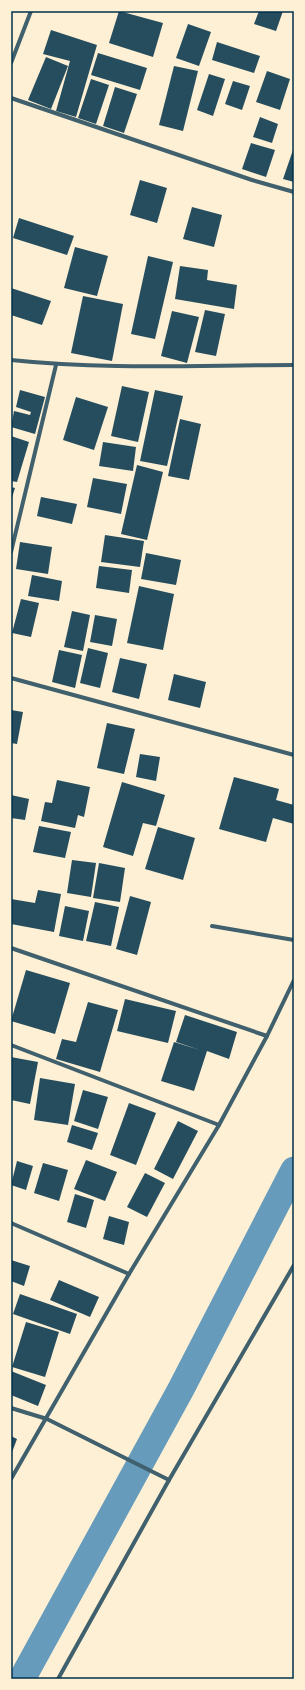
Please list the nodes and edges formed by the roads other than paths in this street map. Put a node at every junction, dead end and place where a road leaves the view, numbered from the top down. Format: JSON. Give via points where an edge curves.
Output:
{"nodes":[{"id":1,"x":31,"y":11,"type":"edge"},
{"id":2,"x":11,"y":63,"type":"edge"},
{"id":3,"x":11,"y":98,"type":"edge"},
{"id":4,"x":294,"y":192,"type":"edge"},
{"id":5,"x":11,"y":360,"type":"edge"},
{"id":6,"x":56,"y":365,"type":"junction"},
{"id":7,"x":294,"y":365,"type":"edge"},
{"id":8,"x":12,"y":539,"type":"edge"},
{"id":9,"x":11,"y":552,"type":"edge"},
{"id":10,"x":11,"y":678,"type":"edge"},
{"id":11,"x":294,"y":755,"type":"edge"},
{"id":12,"x":212,"y":926,"type":"dead end"},
{"id":13,"x":294,"y":940,"type":"edge"},
{"id":14,"x":11,"y":948,"type":"edge"},
{"id":15,"x":294,"y":980,"type":"edge"},
{"id":16,"x":267,"y":1036,"type":"junction"},
{"id":17,"x":11,"y":1045,"type":"edge"},
{"id":18,"x":219,"y":1125,"type":"junction"},
{"id":19,"x":11,"y":1222,"type":"edge"},
{"id":20,"x":294,"y":1265,"type":"edge"},
{"id":21,"x":129,"y":1274,"type":"junction"},
{"id":22,"x":11,"y":1408,"type":"edge"},
{"id":23,"x":47,"y":1419,"type":"junction"},
{"id":24,"x":11,"y":1479,"type":"edge"},
{"id":25,"x":169,"y":1480,"type":"junction"},
{"id":26,"x":58,"y":1679,"type":"edge"}],
"edges":[{"from":1,"to":2,"type":"street"},
{"from":3,"to":4,"type":"street"},
{"from":5,"to":6,"type":"street"},
{"from":6,"to":7,"type":"street","via":[[168,368],[206,365]]},
{"from":6,"to":8,"type":"street"},
{"from":8,"to":9,"type":"street"},
{"from":10,"to":11,"type":"street"},
{"from":12,"to":13,"type":"street"},
{"from":14,"to":16,"type":"street"},
{"from":15,"to":16,"type":"street"},
{"from":16,"to":18,"type":"street"},
{"from":17,"to":18,"type":"street"},
{"from":18,"to":21,"type":"street"},
{"from":19,"to":21,"type":"street"},
{"from":20,"to":25,"type":"street"},
{"from":21,"to":23,"type":"street"},
{"from":22,"to":23,"type":"street"},
{"from":23,"to":24,"type":"street"},
{"from":23,"to":25,"type":"street"},
{"from":25,"to":26,"type":"street"}]}
